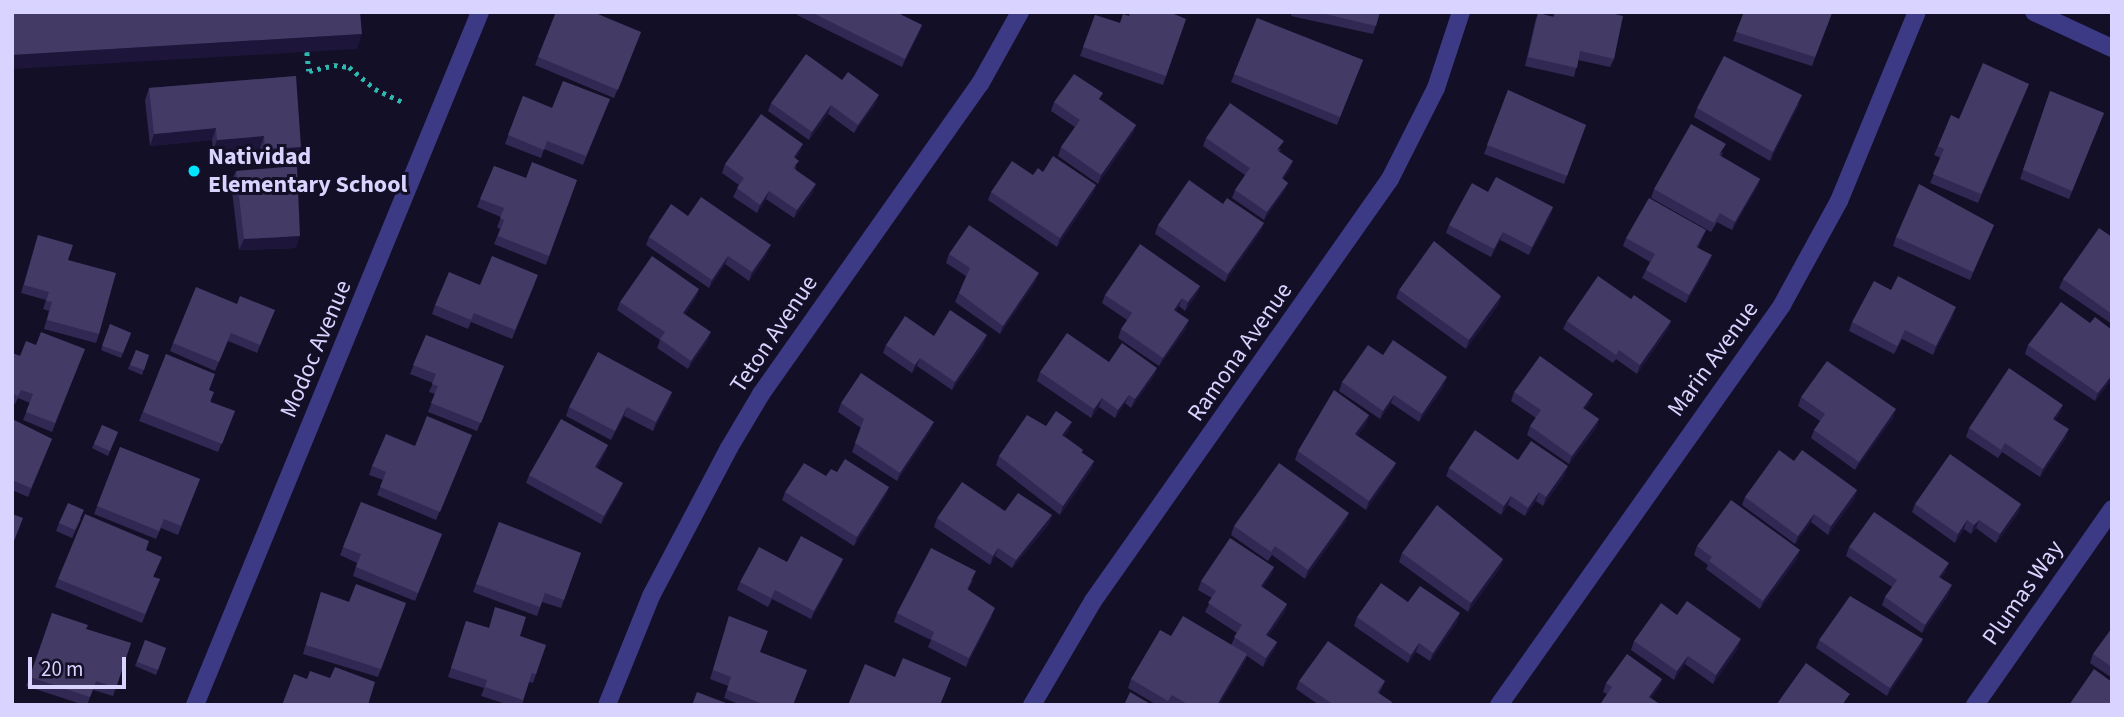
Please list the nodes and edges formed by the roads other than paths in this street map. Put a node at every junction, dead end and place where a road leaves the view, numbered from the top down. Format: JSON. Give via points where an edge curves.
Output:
{"nodes":[{"id":1,"x":480,"y":12,"type":"edge"},
{"id":2,"x":1020,"y":12,"type":"edge"},
{"id":3,"x":1461,"y":12,"type":"edge"},
{"id":4,"x":1917,"y":12,"type":"edge"},
{"id":5,"x":2034,"y":12,"type":"edge"},
{"id":6,"x":2112,"y":48,"type":"edge"},
{"id":7,"x":2112,"y":509,"type":"edge"},
{"id":8,"x":195,"y":705,"type":"edge"},
{"id":9,"x":607,"y":705,"type":"edge"},
{"id":10,"x":1032,"y":705,"type":"edge"},
{"id":11,"x":1499,"y":705,"type":"edge"},
{"id":12,"x":1975,"y":705,"type":"edge"}],
"edges":[{"from":1,"to":8,"type":"street","name":"Modoc Avenue"},
{"from":2,"to":9,"type":"street","name":"Teton Avenue","via":[[980,83],[761,394],[651,596]]},
{"from":3,"to":10,"type":"street","name":"Ramona Avenue","via":[[1436,88],[1391,179],[1093,601]]},
{"from":4,"to":11,"type":"street","name":"Marin Avenue","via":[[1839,201],[1782,305]]},
{"from":5,"to":6,"type":"street"},
{"from":7,"to":12,"type":"street","name":"Plumas Way"}]}
